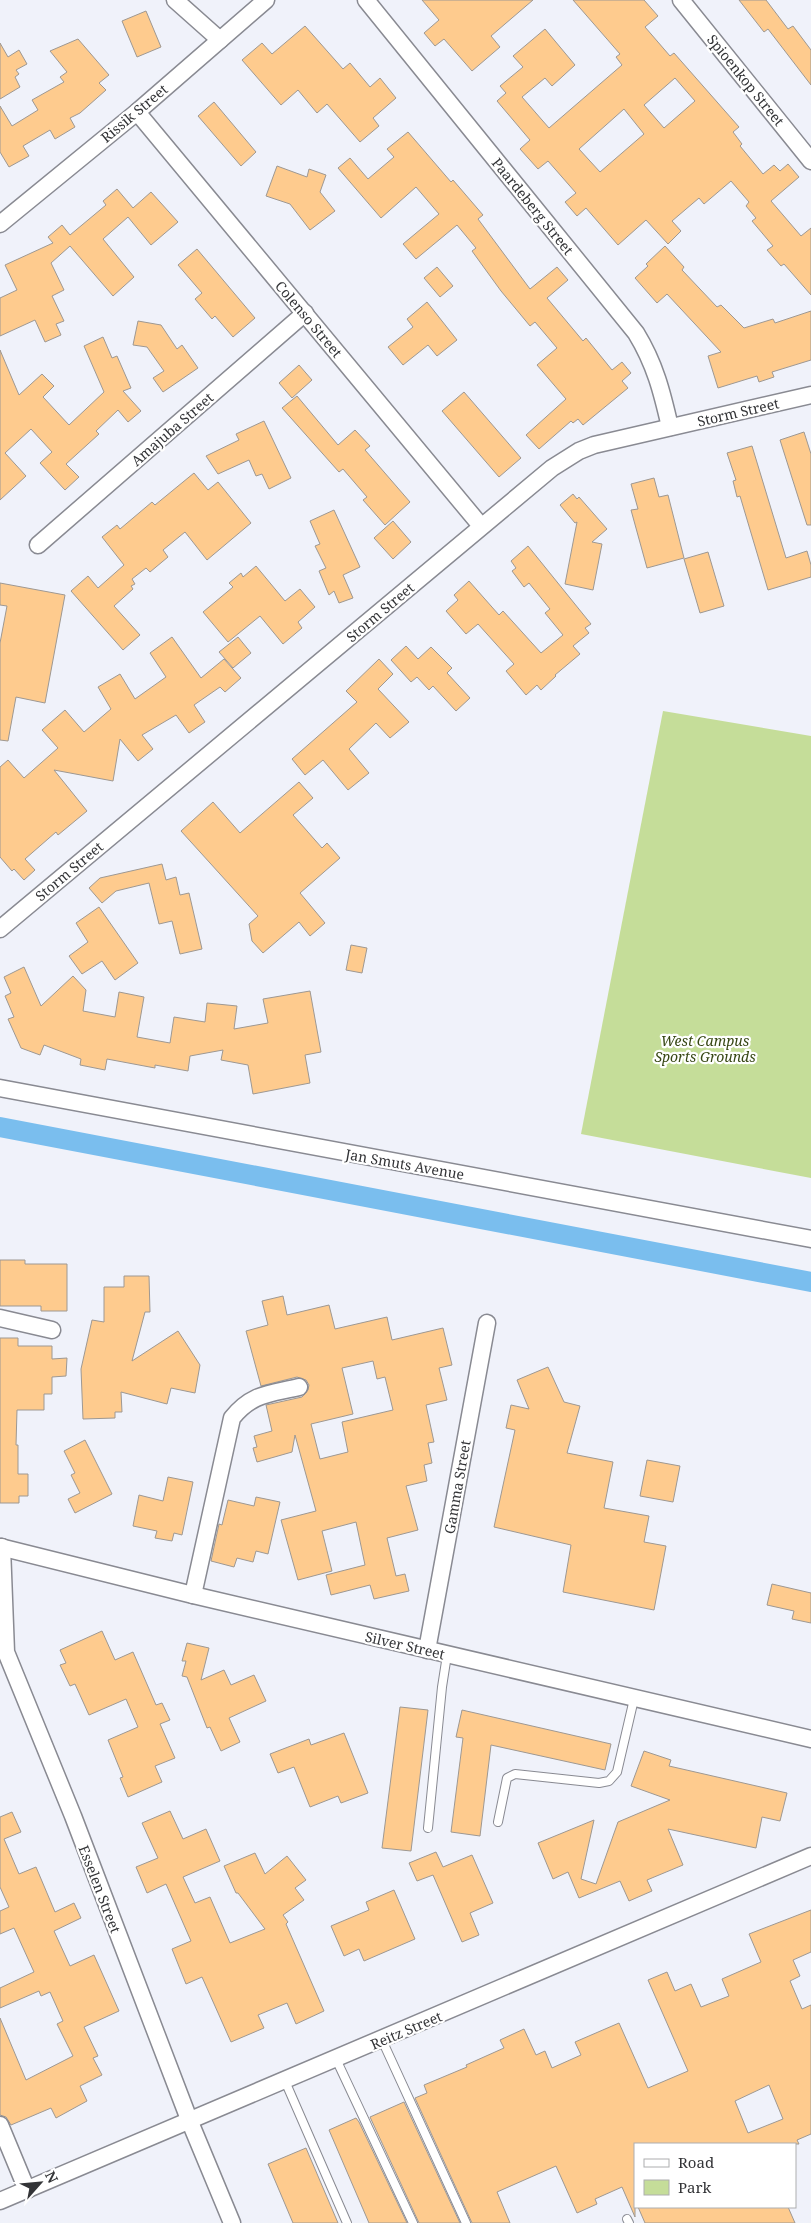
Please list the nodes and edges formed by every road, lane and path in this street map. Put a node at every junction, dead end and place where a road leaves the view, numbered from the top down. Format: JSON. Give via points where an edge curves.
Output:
{"nodes":[{"id":1,"x":175,"y":0,"type":"edge"},
{"id":2,"x":266,"y":0,"type":"edge"},
{"id":3,"x":366,"y":0,"type":"edge"},
{"id":4,"x":681,"y":0,"type":"edge"},
{"id":5,"x":220,"y":40,"type":"junction"},
{"id":6,"x":136,"y":112,"type":"junction"},
{"id":7,"x":811,"y":160,"type":"edge"},
{"id":8,"x":0,"y":224,"type":"edge"},
{"id":9,"x":305,"y":313,"type":"junction"},
{"id":10,"x":811,"y":395,"type":"edge"},
{"id":11,"x":670,"y":427,"type":"junction"},
{"id":12,"x":481,"y":526,"type":"junction"},
{"id":13,"x":38,"y":545,"type":"dead end"},
{"id":14,"x":0,"y":929,"type":"edge"},
{"id":15,"x":0,"y":1088,"type":"edge"},
{"id":16,"x":811,"y":1239,"type":"edge"},
{"id":17,"x":0,"y":1318,"type":"edge"},
{"id":18,"x":487,"y":1323,"type":"dead end"},
{"id":19,"x":52,"y":1330,"type":"dead end"},
{"id":20,"x":299,"y":1387,"type":"dead end"},
{"id":21,"x":1,"y":1547,"type":"edge"},
{"id":22,"x":193,"y":1595,"type":"junction"},
{"id":23,"x":427,"y":1650,"type":"junction"},
{"id":24,"x":3,"y":1653,"type":"edge"},
{"id":25,"x":447,"y":1655,"type":"junction"},
{"id":26,"x":634,"y":1698,"type":"junction"},
{"id":27,"x":811,"y":1739,"type":"edge"},
{"id":28,"x":498,"y":1822,"type":"dead end"},
{"id":29,"x":428,"y":1828,"type":"dead end"},
{"id":30,"x":811,"y":1856,"type":"edge"},
{"id":31,"x":382,"y":2040,"type":"junction"},
{"id":32,"x":336,"y":2059,"type":"junction"},
{"id":33,"x":285,"y":2081,"type":"junction"},
{"id":34,"x":190,"y":2122,"type":"junction"},
{"id":35,"x":0,"y":2125,"type":"edge"},
{"id":36,"x":27,"y":2190,"type":"junction"},
{"id":37,"x":0,"y":2201,"type":"edge"},
{"id":38,"x":232,"y":2223,"type":"edge"},
{"id":39,"x":347,"y":2223,"type":"edge"},
{"id":40,"x":413,"y":2223,"type":"edge"},
{"id":41,"x":466,"y":2223,"type":"edge"}],
"edges":[{"from":1,"to":5,"type":"street"},
{"from":2,"to":5,"type":"street","name":"Rissik Street"},
{"from":3,"to":11,"type":"street","name":"Paardeberg Street","via":[[636,333],[656,371]]},
{"from":4,"to":7,"type":"street","name":"Spioenkop Street"},
{"from":5,"to":6,"type":"street","name":"Rissik Street"},
{"from":6,"to":8,"type":"street","name":"Rissik Street"},
{"from":6,"to":9,"type":"street","name":"Colenso Street"},
{"from":9,"to":12,"type":"street","name":"Colenso Street"},
{"from":9,"to":13,"type":"street","name":"Amajuba Street"},
{"from":10,"to":11,"type":"street","name":"Storm Street"},
{"from":11,"to":12,"type":"street","name":"Storm Street","via":[[579,451],[552,468]]},
{"from":12,"to":14,"type":"street","name":"Storm Street"},
{"from":15,"to":16,"type":"street","name":"Jan Smuts Avenue"},
{"from":17,"to":19,"type":"street"},
{"from":18,"to":23,"type":"street","name":"Gamma Street"},
{"from":20,"to":22,"type":"street","via":[[255,1397],[232,1418]]},
{"from":21,"to":22,"type":"street","name":"Silver Street"},
{"from":21,"to":24,"type":"street","name":"Esselen Street"},
{"from":22,"to":23,"type":"street","name":"Silver Street"},
{"from":23,"to":25,"type":"street","name":"Silver Street"},
{"from":24,"to":34,"type":"street","name":"Esselen Street","via":[[73,1816]]},
{"from":25,"to":26,"type":"street","name":"Silver Street"},
{"from":25,"to":29,"type":"lane"},
{"from":26,"to":27,"type":"street","name":"Silver Street"},
{"from":26,"to":28,"type":"lane","via":[[617,1772],[609,1781],[599,1783],[515,1774],[507,1778],[503,1787]]},
{"from":30,"to":31,"type":"street","name":"Reitz Street"},
{"from":31,"to":32,"type":"street","name":"Reitz Street"},
{"from":31,"to":41,"type":"lane"},
{"from":32,"to":33,"type":"street","name":"Reitz Street"},
{"from":32,"to":40,"type":"lane"},
{"from":33,"to":34,"type":"street","name":"Reitz Street"},
{"from":33,"to":39,"type":"lane"},
{"from":34,"to":36,"type":"street","name":"Reitz Street"},
{"from":34,"to":38,"type":"street","name":"Esselen Street"},
{"from":35,"to":36,"type":"street"},
{"from":36,"to":37,"type":"street","name":"Reitz Street"}]}
